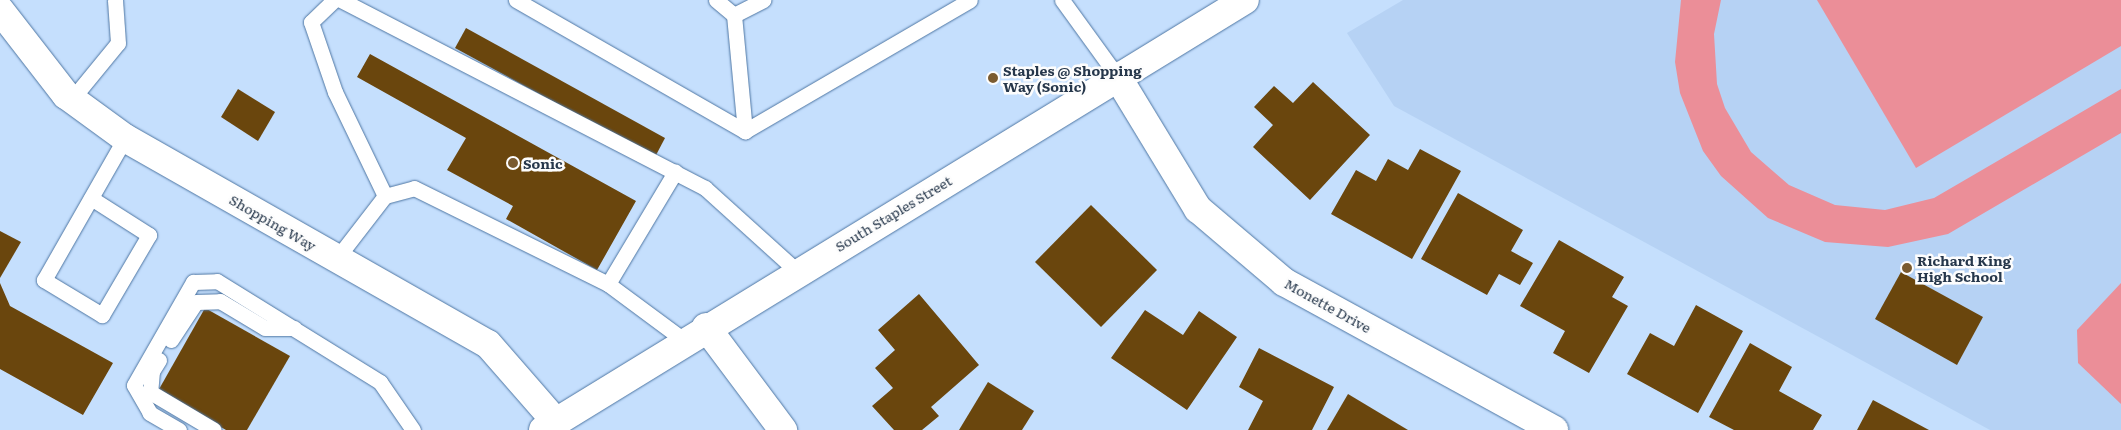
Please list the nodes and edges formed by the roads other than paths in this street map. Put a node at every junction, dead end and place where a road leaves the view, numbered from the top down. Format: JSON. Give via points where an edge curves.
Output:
{"nodes":[{"id":1,"x":115,"y":0,"type":"edge"},
{"id":2,"x":334,"y":0,"type":"edge"},
{"id":3,"x":341,"y":0,"type":"edge"},
{"id":4,"x":516,"y":0,"type":"edge"},
{"id":5,"x":716,"y":0,"type":"edge"},
{"id":6,"x":763,"y":0,"type":"edge"},
{"id":7,"x":970,"y":0,"type":"edge"},
{"id":8,"x":1062,"y":0,"type":"edge"},
{"id":9,"x":1245,"y":0,"type":"edge"},
{"id":10,"x":0,"y":10,"type":"edge"},
{"id":11,"x":734,"y":15,"type":"junction"},
{"id":12,"x":1117,"y":76,"type":"junction"},
{"id":13,"x":72,"y":99,"type":"junction"},
{"id":14,"x":744,"y":130,"type":"junction"},
{"id":15,"x":125,"y":138,"type":"junction"},
{"id":16,"x":675,"y":172,"type":"junction"},
{"id":17,"x":385,"y":196,"type":"junction"},
{"id":18,"x":91,"y":198,"type":"junction"},
{"id":19,"x":337,"y":258,"type":"junction"},
{"id":20,"x":798,"y":272,"type":"junction"},
{"id":21,"x":608,"y":284,"type":"junction"},
{"id":22,"x":294,"y":328,"type":"junction"},
{"id":23,"x":695,"y":334,"type":"junction"},
{"id":24,"x":549,"y":426,"type":"edge"},
{"id":25,"x":179,"y":430,"type":"edge"},
{"id":26,"x":214,"y":430,"type":"edge"},
{"id":27,"x":413,"y":430,"type":"edge"},
{"id":28,"x":783,"y":430,"type":"edge"},
{"id":29,"x":1554,"y":430,"type":"edge"}],
"edges":[{"from":1,"to":13,"type":"lane","via":[[118,43]]},
{"from":2,"to":17,"type":"lane","via":[[310,22],[335,92]]},
{"from":3,"to":16,"type":"lane"},
{"from":4,"to":14,"type":"lane"},
{"from":5,"to":11,"type":"lane"},
{"from":6,"to":11,"type":"lane"},
{"from":7,"to":14,"type":"lane"},
{"from":8,"to":12,"type":"lane"},
{"from":9,"to":12,"type":"street","name":"South Staples Street"},
{"from":10,"to":13,"type":"street","name":"Shopping Way"},
{"from":11,"to":14,"type":"lane"},
{"from":12,"to":20,"type":"street","name":"South Staples Street"},
{"from":12,"to":29,"type":"street","name":"Monette Drive","via":[[1198,209],[1284,282]]},
{"from":13,"to":15,"type":"street","name":"Shopping Way"},
{"from":15,"to":18,"type":"lane"},
{"from":15,"to":19,"type":"street","name":"Shopping Way"},
{"from":16,"to":20,"type":"lane","via":[[705,188]]},
{"from":16,"to":21,"type":"lane"},
{"from":17,"to":19,"type":"lane"},
{"from":17,"to":21,"type":"lane","via":[[414,188]]},
{"from":18,"to":18,"type":"lane","via":[[44,280],[102,315],[149,235]]},
{"from":19,"to":24,"type":"street","name":"Shopping Way","via":[[488,344]]},
{"from":20,"to":23,"type":"street","name":"South Staples Street"},
{"from":21,"to":23,"type":"lane"},
{"from":22,"to":25,"type":"lane","via":[[217,281],[193,282],[134,385],[150,412]]},
{"from":22,"to":26,"type":"lane","via":[[265,328],[220,301],[196,302],[152,371],[150,392]]},
{"from":22,"to":27,"type":"lane","via":[[380,382]]},
{"from":23,"to":24,"type":"street","name":"South Staples Street"},
{"from":23,"to":28,"type":"street"}]}
